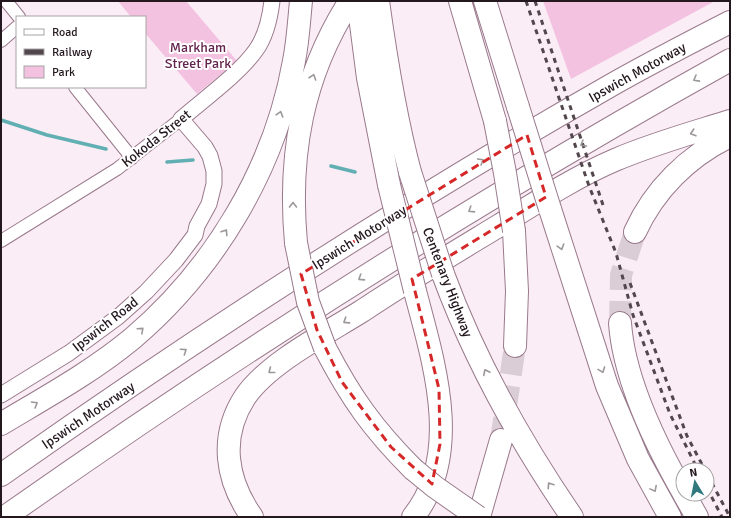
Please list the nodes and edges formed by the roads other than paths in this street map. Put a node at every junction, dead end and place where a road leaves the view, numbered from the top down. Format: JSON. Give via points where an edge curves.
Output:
{"nodes":[{"id":1,"x":6,"y":1,"type":"edge"},
{"id":2,"x":272,"y":1,"type":"edge"},
{"id":3,"x":301,"y":1,"type":"edge"},
{"id":4,"x":350,"y":1,"type":"edge"},
{"id":5,"x":358,"y":1,"type":"edge"},
{"id":6,"x":460,"y":1,"type":"edge"},
{"id":7,"x":485,"y":1,"type":"edge"},
{"id":8,"x":379,"y":10,"type":"edge"},
{"id":9,"x":18,"y":16,"type":"edge"},
{"id":10,"x":730,"y":22,"type":"edge"},
{"id":11,"x":16,"y":28,"type":"edge"},
{"id":12,"x":1,"y":41,"type":"edge"},
{"id":13,"x":730,"y":60,"type":"edge"},
{"id":14,"x":76,"y":88,"type":"edge"},
{"id":15,"x":185,"y":116,"type":"junction"},
{"id":16,"x":730,"y":121,"type":"edge"},
{"id":17,"x":730,"y":136,"type":"edge"},
{"id":18,"x":132,"y":158,"type":"junction"},
{"id":19,"x":635,"y":232,"type":"tunnel mouth"},
{"id":20,"x":3,"y":235,"type":"edge"},
{"id":21,"x":620,"y":323,"type":"tunnel mouth"},
{"id":22,"x":515,"y":346,"type":"tunnel mouth"},
{"id":23,"x":1,"y":395,"type":"edge"},
{"id":24,"x":1,"y":424,"type":"edge"},
{"id":25,"x":501,"y":440,"type":"tunnel mouth"},
{"id":26,"x":1,"y":476,"type":"edge"},
{"id":27,"x":675,"y":478,"type":"edge"},
{"id":28,"x":689,"y":502,"type":"edge"},
{"id":29,"x":5,"y":517,"type":"edge"},
{"id":30,"x":252,"y":517,"type":"edge"},
{"id":31,"x":413,"y":517,"type":"edge"},
{"id":32,"x":479,"y":517,"type":"edge"},
{"id":33,"x":572,"y":517,"type":"edge"},
{"id":34,"x":670,"y":517,"type":"edge"},
{"id":35,"x":697,"y":517,"type":"edge"}],
"edges":[{"from":1,"to":9,"type":"street"},
{"from":2,"to":15,"type":"street","name":"Kokoda Street","via":[[267,28],[256,50],[239,69]]},
{"from":24,"to":3,"type":"highway","one_way":true,"via":[[81,376],[132,338],[172,302],[202,265],[241,207],[276,130],[294,61]]},
{"from":32,"to":4,"type":"highway","one_way":true,"bridge":true,"via":[[413,469],[391,447],[358,406],[342,382],[325,348],[308,302],[296,243],[293,185],[298,134],[319,59]]},
{"from":5,"to":31,"type":"highway","bridge":true,"via":[[376,123],[439,389],[441,414],[437,467],[428,493]]},
{"from":6,"to":22,"type":"highway","bridge":true,"via":[[495,121],[506,173],[514,231],[517,291]]},
{"from":7,"to":34,"type":"highway","one_way":true,"bridge":true,"via":[[607,386],[638,459]]},
{"from":33,"to":8,"type":"highway","name":"Centenary Highway","one_way":true,"bridge":true,"via":[[512,423],[471,343],[443,274],[410,172],[399,128]]},
{"from":26,"to":10,"type":"highway","name":"Ipswich Motorway","one_way":true,"via":[[176,356],[468,169],[610,86]]},
{"from":11,"to":12,"type":"street"},
{"from":13,"to":29,"type":"highway","one_way":true,"via":[[490,198],[370,272],[214,374]]},
{"from":14,"to":18,"type":"street"},
{"from":15,"to":18,"type":"street","name":"Kokoda Street"},
{"from":15,"to":23,"type":"street","name":"Ipswich Road","via":[[209,137],[217,154],[222,178],[220,197],[214,212],[176,260],[118,317],[69,353]]},
{"from":16,"to":30,"type":"highway","one_way":true,"via":[[649,147],[588,172],[388,294],[269,372],[256,383],[238,410],[229,448],[234,486]]},
{"from":17,"to":19,"type":"highway","via":[[703,151],[670,179],[654,198]]},
{"from":18,"to":20,"type":"street","name":"Kokoda Street"},
{"from":21,"to":27,"type":"highway","via":[[624,354],[638,397]]},
{"from":25,"to":32,"type":"highway"},
{"from":28,"to":35,"type":"highway"}]}
